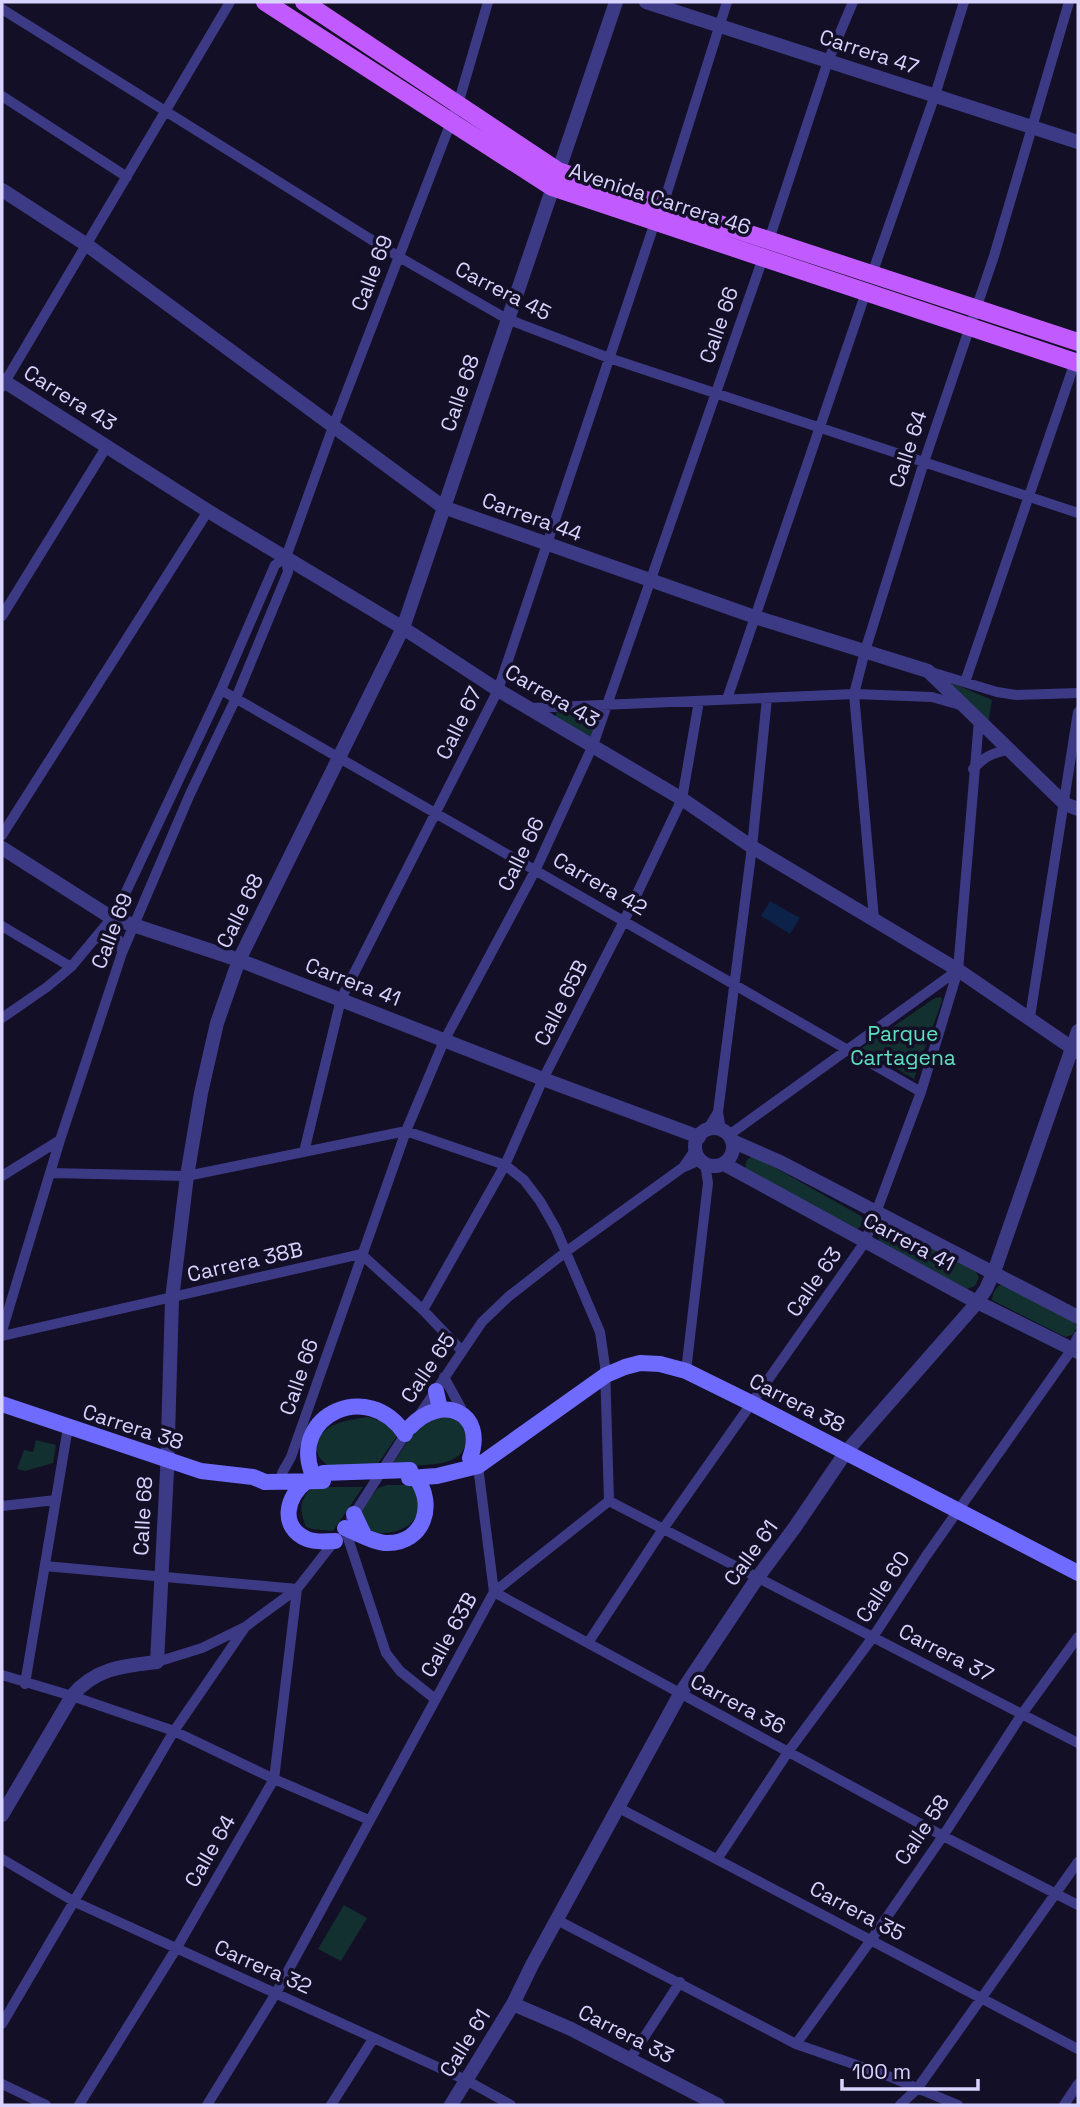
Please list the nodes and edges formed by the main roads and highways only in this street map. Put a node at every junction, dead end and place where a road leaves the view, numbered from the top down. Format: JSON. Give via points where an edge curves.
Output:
{"nodes":[{"id":1,"x":265,"y":2,"type":"edge"},
{"id":2,"x":304,"y":2,"type":"edge"},
{"id":3,"x":555,"y":179,"type":"junction"},
{"id":4,"x":659,"y":213,"type":"junction"},
{"id":5,"x":1078,"y":342,"type":"edge"},
{"id":6,"x":1077,"y":363,"type":"edge"},
{"id":7,"x":440,"y":1384,"type":"road end"},
{"id":8,"x":2,"y":1404,"type":"edge"},
{"id":9,"x":440,"y":1409,"type":"junction"},
{"id":10,"x":474,"y":1462,"type":"junction"},
{"id":11,"x":304,"y":1473,"type":"junction"},
{"id":12,"x":412,"y":1475,"type":"junction"},
{"id":13,"x":253,"y":1477,"type":"junction"},
{"id":14,"x":1078,"y":1573,"type":"edge"}],
"edges":[{"from":1,"to":3,"type":"main road","name":"Avenida Carrera 46","via":[[451,123]]},
{"from":2,"to":3,"type":"main road","name":"Avenida Carrera 46","via":[[458,104]]},
{"from":3,"to":4,"type":"main road","name":"Avenida Carrera 46"},
{"from":4,"to":5,"type":"main road","name":"Avenida Carrera 46","via":[[769,240]]},
{"from":4,"to":6,"type":"main road","name":"Avenida Carrera 46","via":[[763,258]]},
{"from":7,"to":9,"type":"main road"},
{"from":8,"to":13,"type":"main road","name":"Carrera 38","via":[[201,1471]]},
{"from":9,"to":10,"type":"main road","via":[[456,1412],[469,1422],[475,1438]]},
{"from":9,"to":11,"type":"main road","via":[[428,1412],[407,1431],[379,1410],[344,1408],[323,1420],[310,1440]]},
{"from":10,"to":12,"type":"main road","name":"Carrera 38"},
{"from":10,"to":14,"type":"main road","name":"Carrera 38","via":[[499,1451],[606,1375],[640,1363],[660,1364],[686,1371],[753,1404]]},
{"from":11,"to":12,"type":"main road","name":"Carrera 38","bridge":true},
{"from":11,"to":12,"type":"main road","via":[[288,1511],[298,1534],[308,1540],[345,1528],[390,1544],[408,1538],[423,1522],[426,1494]]},
{"from":11,"to":13,"type":"main road","name":"Carrera 38"},
{"from":11,"to":13,"type":"main road","name":"Carrera 38","via":[[265,1482]]}]}
